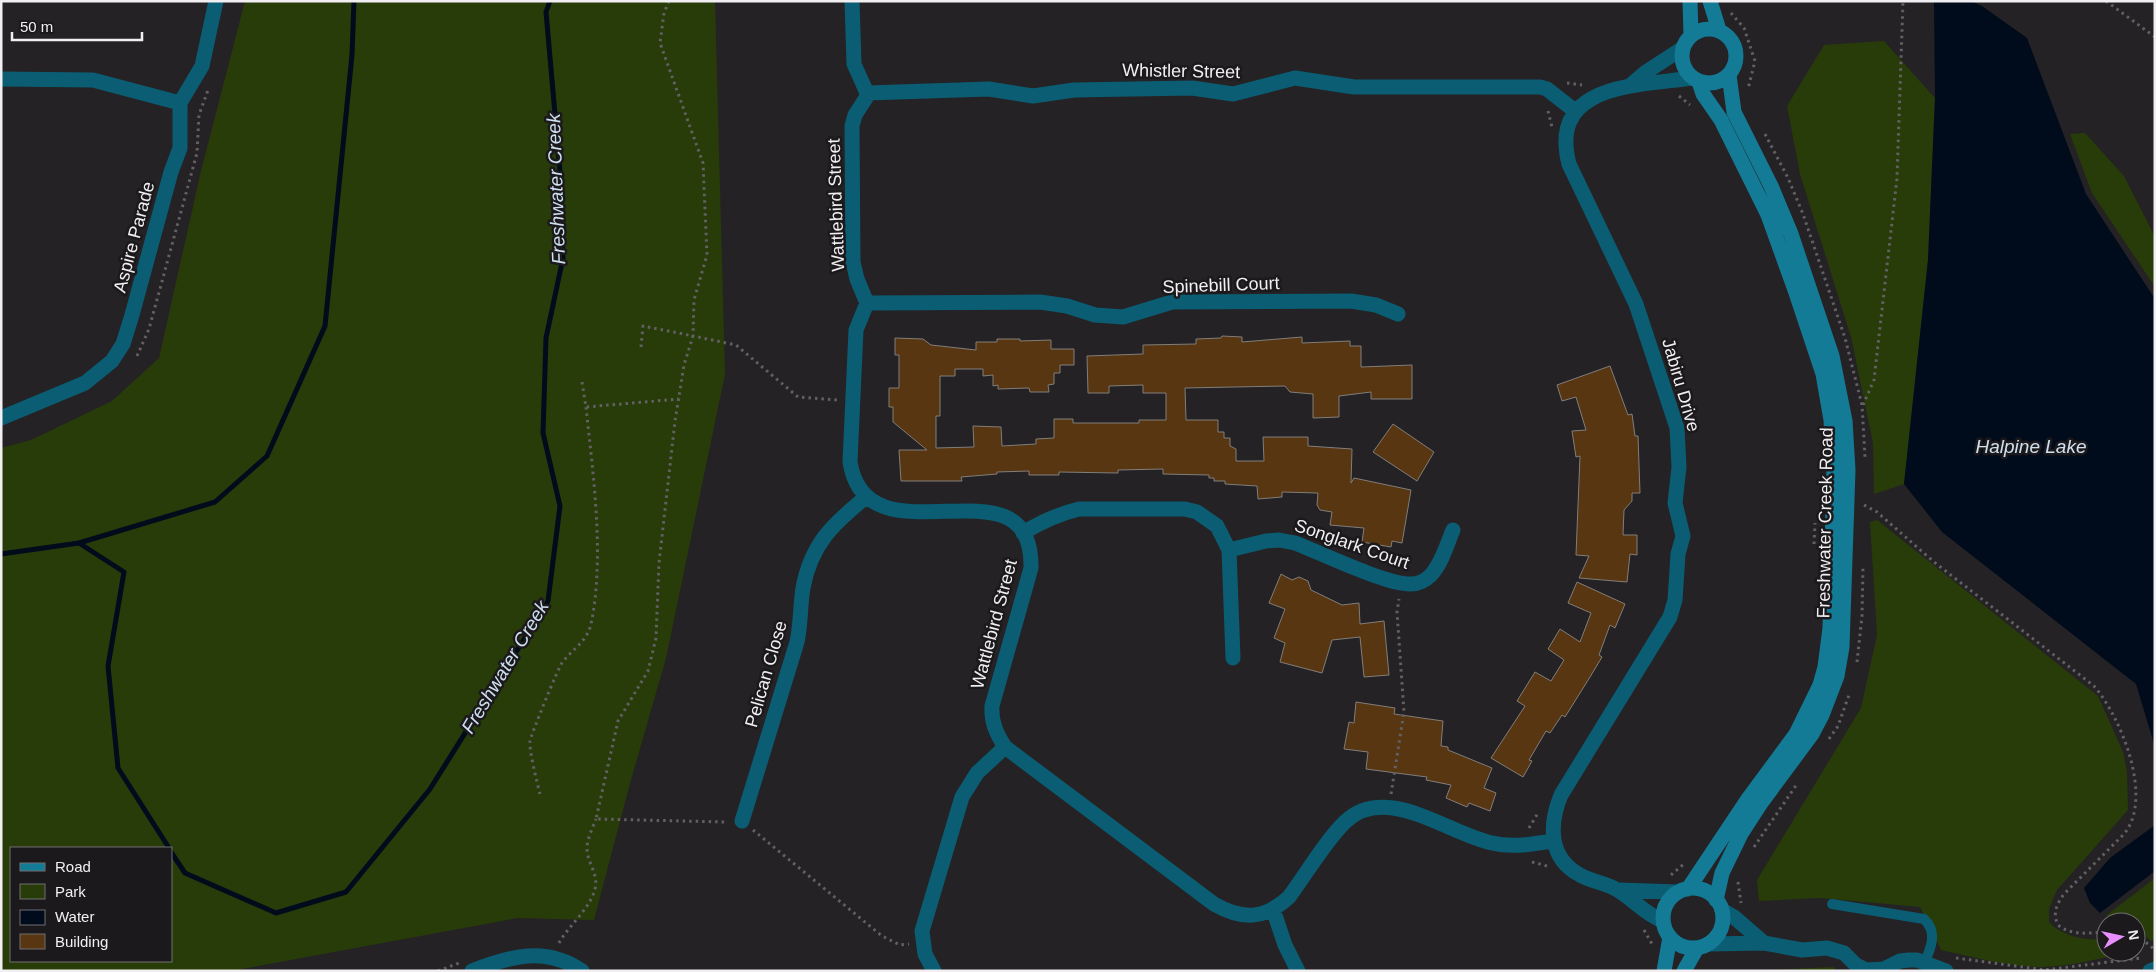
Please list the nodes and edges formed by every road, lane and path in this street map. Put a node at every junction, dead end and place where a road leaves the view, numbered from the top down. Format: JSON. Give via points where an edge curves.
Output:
{"nodes":[{"id":1,"x":216,"y":1,"type":"edge"},
{"id":2,"x":669,"y":1,"type":"edge"},
{"id":3,"x":852,"y":1,"type":"edge"},
{"id":4,"x":1690,"y":1,"type":"edge"},
{"id":5,"x":1710,"y":1,"type":"edge"},
{"id":6,"x":1904,"y":1,"type":"edge"},
{"id":7,"x":2106,"y":1,"type":"edge"},
{"id":8,"x":1728,"y":8,"type":"dead end"},
{"id":9,"x":1719,"y":30,"type":"junction"},
{"id":10,"x":2155,"y":37,"type":"edge"},
{"id":11,"x":1687,"y":42,"type":"junction"},
{"id":12,"x":1755,"y":61,"type":"dead end"},
{"id":13,"x":1729,"y":74,"type":"junction"},
{"id":14,"x":1,"y":79,"type":"edge"},
{"id":15,"x":1696,"y":80,"type":"junction"},
{"id":16,"x":1586,"y":84,"type":"dead end"},
{"id":17,"x":1632,"y":84,"type":"junction"},
{"id":18,"x":867,"y":92,"type":"junction"},
{"id":19,"x":1554,"y":94,"type":"junction"},
{"id":20,"x":1675,"y":95,"type":"dead end"},
{"id":21,"x":180,"y":103,"type":"junction"},
{"id":22,"x":1693,"y":107,"type":"dead end"},
{"id":23,"x":1576,"y":111,"type":"junction"},
{"id":24,"x":1552,"y":129,"type":"dead end"},
{"id":25,"x":867,"y":303,"type":"junction"},
{"id":26,"x":1398,"y":314,"type":"dead end"},
{"id":27,"x":693,"y":336,"type":"junction"},
{"id":28,"x":641,"y":347,"type":"dead end"},
{"id":29,"x":582,"y":382,"type":"dead end"},
{"id":30,"x":679,"y":399,"type":"junction"},
{"id":31,"x":852,"y":402,"type":"junction"},
{"id":32,"x":1862,"y":405,"type":"dead end"},
{"id":33,"x":586,"y":407,"type":"junction"},
{"id":34,"x":1,"y":418,"type":"edge"},
{"id":35,"x":866,"y":497,"type":"junction"},
{"id":36,"x":1864,"y":505,"type":"dead end"},
{"id":37,"x":1815,"y":513,"type":"dead end"},
{"id":38,"x":1453,"y":530,"type":"dead end"},
{"id":39,"x":1023,"y":532,"type":"junction"},
{"id":40,"x":1229,"y":550,"type":"junction"},
{"id":41,"x":1814,"y":551,"type":"dead end"},
{"id":42,"x":1400,"y":583,"type":"junction"},
{"id":43,"x":1233,"y":658,"type":"dead end"},
{"id":44,"x":1005,"y":747,"type":"junction"},
{"id":45,"x":540,"y":794,"type":"dead end"},
{"id":46,"x":1389,"y":807,"type":"junction"},
{"id":47,"x":1539,"y":810,"type":"dead end"},
{"id":48,"x":596,"y":819,"type":"junction"},
{"id":49,"x":742,"y":821,"type":"junction"},
{"id":50,"x":1553,"y":841,"type":"junction"},
{"id":51,"x":1530,"y":844,"type":"junction"},
{"id":52,"x":1690,"y":857,"type":"dead end"},
{"id":53,"x":1531,"y":862,"type":"dead end"},
{"id":54,"x":1668,"y":877,"type":"dead end"},
{"id":55,"x":1619,"y":890,"type":"junction"},
{"id":56,"x":1683,"y":890,"type":"junction"},
{"id":57,"x":1832,"y":904,"type":"dead end"},
{"id":58,"x":1719,"y":905,"type":"junction"},
{"id":59,"x":1273,"y":909,"type":"junction"},
{"id":60,"x":1663,"y":921,"type":"junction"},
{"id":61,"x":1643,"y":928,"type":"dead end"},
{"id":62,"x":2096,"y":933,"type":"edge"},
{"id":63,"x":1670,"y":937,"type":"junction"},
{"id":64,"x":922,"y":943,"type":"junction"},
{"id":65,"x":1764,"y":943,"type":"junction"},
{"id":66,"x":1703,"y":946,"type":"junction"},
{"id":67,"x":1653,"y":949,"type":"dead end"},
{"id":68,"x":555,"y":957,"type":"junction"},
{"id":69,"x":1955,"y":958,"type":"dead end"},
{"id":70,"x":1924,"y":964,"type":"junction"},
{"id":71,"x":2151,"y":966,"type":"edge"},
{"id":72,"x":472,"y":971,"type":"edge"},
{"id":73,"x":582,"y":971,"type":"edge"},
{"id":74,"x":934,"y":971,"type":"edge"},
{"id":75,"x":1298,"y":971,"type":"edge"},
{"id":76,"x":1664,"y":971,"type":"edge"},
{"id":77,"x":1684,"y":971,"type":"edge"},
{"id":78,"x":1872,"y":971,"type":"edge"},
{"id":79,"x":1946,"y":971,"type":"edge"}],
"edges":[{"from":1,"to":21,"type":"street","via":[[202,66]]},
{"from":2,"to":27,"type":"path","via":[[660,43],[703,163],[707,255],[694,300]]},
{"from":3,"to":18,"type":"street","via":[[854,64]]},
{"from":4,"to":11,"type":"main road"},
{"from":5,"to":9,"type":"main road"},
{"from":6,"to":32,"type":"path","via":[[1897,178],[1874,380]]},
{"from":7,"to":10,"type":"path"},
{"from":8,"to":12,"type":"path","via":[[1744,28]]},
{"from":9,"to":11,"type":"main road","via":[[1704,29]]},
{"from":9,"to":13,"type":"main road","via":[[1735,48],[1735,64]]},
{"from":11,"to":15,"type":"main road","via":[[1683,64]]},
{"from":11,"to":17,"type":"street","name":"Jabiru Drive"},
{"from":13,"to":15,"type":"main road","via":[[1716,83]]},
{"from":13,"to":58,"type":"main road","name":"Freshwater Creek Road","via":[[1734,112],[1788,226],[1832,356],[1845,421],[1848,470],[1842,637],[1836,676],[1812,734],[1741,834],[1722,873]]},
{"from":14,"to":21,"type":"street","via":[[93,80]]},
{"from":15,"to":17,"type":"street","name":"Jabiru Drive"},
{"from":15,"to":56,"type":"main road","name":"Freshwater Creek Road","via":[[1753,182],[1783,254],[1823,374],[1831,420],[1834,471],[1830,628],[1820,685],[1796,734]]},
{"from":16,"to":19,"type":"path","via":[[1562,81]]},
{"from":17,"to":23,"type":"street","name":"Jabiru Drive","via":[[1597,96]]},
{"from":18,"to":19,"type":"street","name":"Whistler Street","via":[[989,89],[1033,96],[1074,90],[1192,88],[1233,94],[1295,78],[1354,87],[1532,86]]},
{"from":18,"to":25,"type":"street","name":"Wattlebird Street","via":[[852,126],[853,262]]},
{"from":19,"to":23,"type":"street","name":"Whistler Street"},
{"from":19,"to":24,"type":"path","via":[[1545,107]]},
{"from":20,"to":22,"type":"path"},
{"from":21,"to":34,"type":"street","name":"Aspire Parade","via":[[180,148],[122,344],[112,361],[85,383]]},
{"from":23,"to":50,"type":"street","name":"Jabiru Drive","via":[[1565,131],[1569,164],[1636,304],[1677,428],[1679,467],[1675,503],[1683,536],[1670,617],[1561,795],[1553,813]]},
{"from":25,"to":26,"type":"street","name":"Spinebill Court","via":[[1047,303],[1095,315],[1123,317],[1172,302],[1351,301],[1376,305]]},
{"from":25,"to":31,"type":"street","via":[[856,330]]},
{"from":27,"to":28,"type":"path","via":[[643,326]]},
{"from":27,"to":30,"type":"path"},
{"from":27,"to":31,"type":"path","via":[[736,345],[798,397]]},
{"from":29,"to":33,"type":"path"},
{"from":30,"to":33,"type":"path"},
{"from":30,"to":48,"type":"path","via":[[659,563],[656,638],[648,671],[618,721]]},
{"from":31,"to":35,"type":"street","via":[[850,462],[855,479]]},
{"from":33,"to":45,"type":"path","via":[[596,546],[594,602],[590,627],[578,649],[561,664],[530,741]]},
{"from":35,"to":39,"type":"street","via":[[892,510],[992,512],[1010,520]]},
{"from":35,"to":49,"type":"street","name":"Pelican Close","via":[[825,534],[813,553],[803,590],[797,642]]},
{"from":36,"to":62,"type":"path","via":[[1877,512],[1934,562],[2094,686],[2107,702],[2134,770],[2134,817],[2124,834],[2064,894],[2058,902],[2056,915],[2058,925],[2069,931]]},
{"from":37,"to":41,"type":"path"},
{"from":38,"to":42,"type":"street","name":"Songlark Court","via":[[1432,575],[1412,584]]},
{"from":39,"to":40,"type":"street","via":[[1055,516],[1079,509],[1185,509],[1196,512],[1217,526]]},
{"from":39,"to":44,"type":"street","name":"Wattlebird Street","via":[[1030,549],[1032,568],[992,706],[992,721]]},
{"from":40,"to":42,"type":"street","name":"Songlark Court","via":[[1266,541],[1287,541]]},
{"from":40,"to":43,"type":"street"},
{"from":42,"to":46,"type":"path","via":[[1397,612],[1404,712]]},
{"from":44,"to":59,"type":"street","name":"Wattlebird Street","via":[[1214,904],[1243,916]]},
{"from":44,"to":64,"type":"street","via":[[977,773],[962,797],[924,917]]},
{"from":46,"to":51,"type":"street","name":"Wattlebird Street","via":[[1405,810],[1490,843]]},
{"from":46,"to":59,"type":"street","name":"Wattlebird Street","via":[[1366,809],[1346,821],[1289,897]]},
{"from":47,"to":51,"type":"path","via":[[1528,826]]},
{"from":48,"to":49,"type":"path"},
{"from":48,"to":68,"type":"path","via":[[586,848],[596,888],[591,902],[559,942]]},
{"from":49,"to":64,"type":"path","via":[[882,936],[900,945]]},
{"from":50,"to":51,"type":"street","name":"Wattlebird Street"},
{"from":50,"to":55,"type":"street","via":[[1559,856],[1579,875]]},
{"from":51,"to":53,"type":"path"},
{"from":52,"to":54,"type":"path"},
{"from":55,"to":56,"type":"street"},
{"from":55,"to":60,"type":"street","via":[[1651,916]]},
{"from":56,"to":58,"type":"main road","via":[[1704,890]]},
{"from":56,"to":60,"type":"main road","via":[[1667,904]]},
{"from":57,"to":70,"type":"lane","via":[[1924,919],[1930,925],[1932,939]]},
{"from":58,"to":65,"type":"street"},
{"from":58,"to":66,"type":"main road","via":[[1721,929]]},
{"from":59,"to":75,"type":"street","via":[[1284,945]]},
{"from":60,"to":63,"type":"main road"},
{"from":61,"to":67,"type":"path"},
{"from":63,"to":66,"type":"main road","via":[[1687,948]]},
{"from":63,"to":76,"type":"main road"},
{"from":64,"to":74,"type":"street"},
{"from":65,"to":66,"type":"street"},
{"from":65,"to":78,"type":"street","via":[[1802,950],[1833,949],[1844,953],[1862,969]]},
{"from":66,"to":77,"type":"main road"},
{"from":68,"to":72,"type":"street","via":[[537,954],[516,956]]},
{"from":68,"to":73,"type":"street"},
{"from":69,"to":71,"type":"path","via":[[2045,970]]},
{"from":70,"to":78,"type":"street","via":[[1917,960],[1904,960]]},
{"from":70,"to":79,"type":"street"}]}
